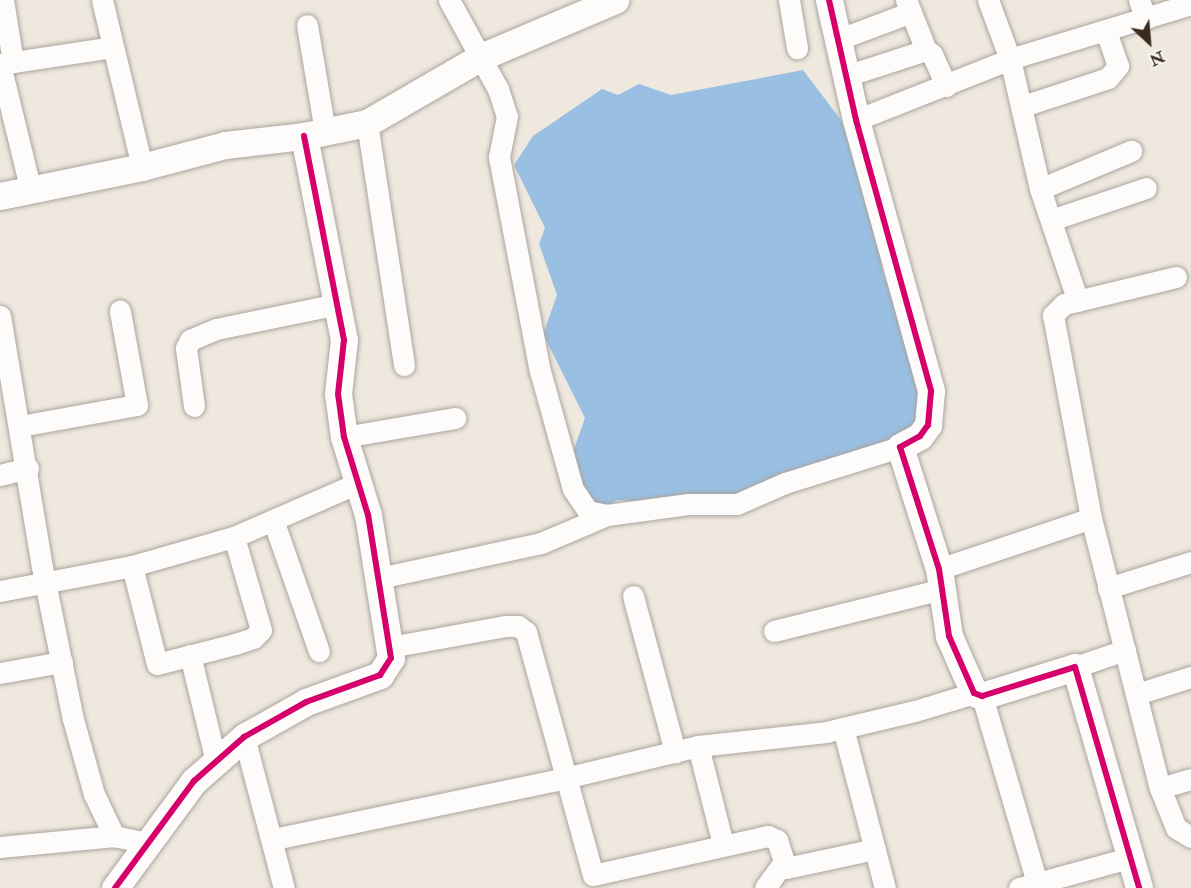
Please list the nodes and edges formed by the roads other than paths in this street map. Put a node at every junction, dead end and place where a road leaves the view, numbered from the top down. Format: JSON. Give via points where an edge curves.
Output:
{"nodes":[{"id":1,"x":3,"y":0,"type":"edge"},
{"id":2,"x":102,"y":0,"type":"edge"},
{"id":3,"x":449,"y":0,"type":"edge"},
{"id":4,"x":615,"y":0,"type":"edge"},
{"id":5,"x":789,"y":0,"type":"edge"},
{"id":6,"x":829,"y":0,"type":"edge"},
{"id":7,"x":988,"y":0,"type":"edge"},
{"id":8,"x":1191,"y":3,"type":"edge"},
{"id":9,"x":909,"y":6,"type":"edge"},
{"id":10,"x":1142,"y":9,"type":"edge"},
{"id":11,"x":307,"y":25,"type":"dead end"},
{"id":12,"x":1106,"y":32,"type":"junction"},
{"id":13,"x":837,"y":40,"type":"junction"},
{"id":14,"x":112,"y":47,"type":"junction"},
{"id":15,"x":797,"y":48,"type":"dead end"},
{"id":16,"x":926,"y":50,"type":"junction"},
{"id":17,"x":481,"y":57,"type":"junction"},
{"id":18,"x":1010,"y":59,"type":"junction"},
{"id":19,"x":4,"y":63,"type":"edge"},
{"id":20,"x":846,"y":76,"type":"junction"},
{"id":21,"x":946,"y":86,"type":"junction"},
{"id":22,"x":1023,"y":106,"type":"junction"},
{"id":23,"x":856,"y":120,"type":"junction"},
{"id":24,"x":367,"y":123,"type":"junction"},
{"id":25,"x":314,"y":133,"type":"junction"},
{"id":26,"x":1131,"y":151,"type":"dead end"},
{"id":27,"x":142,"y":167,"type":"junction"},
{"id":28,"x":1146,"y":188,"type":"dead end"},
{"id":29,"x":1040,"y":189,"type":"junction"},
{"id":30,"x":31,"y":191,"type":"junction"},
{"id":31,"x":0,"y":196,"type":"edge"},
{"id":32,"x":1051,"y":220,"type":"junction"},
{"id":33,"x":1176,"y":277,"type":"dead end"},
{"id":34,"x":1078,"y":301,"type":"junction"},
{"id":35,"x":338,"y":304,"type":"junction"},
{"id":36,"x":120,"y":311,"type":"dead end"},
{"id":37,"x":0,"y":316,"type":"edge"},
{"id":38,"x":404,"y":365,"type":"dead end"},
{"id":39,"x":194,"y":406,"type":"dead end"},
{"id":40,"x":455,"y":418,"type":"dead end"},
{"id":41,"x":20,"y":426,"type":"junction"},
{"id":42,"x":344,"y":437,"type":"junction"},
{"id":43,"x":900,"y":447,"type":"junction"},
{"id":44,"x":28,"y":468,"type":"junction"},
{"id":45,"x":0,"y":475,"type":"edge"},
{"id":46,"x":358,"y":483,"type":"junction"},
{"id":47,"x":607,"y":515,"type":"junction"},
{"id":48,"x":1091,"y":518,"type":"junction"},
{"id":49,"x":273,"y":520,"type":"junction"},
{"id":50,"x":234,"y":537,"type":"junction"},
{"id":51,"x":1191,"y":562,"type":"edge"},
{"id":52,"x":132,"y":566,"type":"junction"},
{"id":53,"x":379,"y":578,"type":"junction"},
{"id":54,"x":941,"y":579,"type":"junction"},
{"id":55,"x":45,"y":582,"type":"junction"},
{"id":56,"x":1108,"y":588,"type":"junction"},
{"id":57,"x":0,"y":591,"type":"edge"},
{"id":58,"x":633,"y":597,"type":"dead end"},
{"id":59,"x":774,"y":631,"type":"dead end"},
{"id":60,"x":390,"y":647,"type":"junction"},
{"id":61,"x":1125,"y":650,"type":"junction"},
{"id":62,"x":319,"y":651,"type":"dead end"},
{"id":63,"x":190,"y":655,"type":"junction"},
{"id":64,"x":62,"y":662,"type":"junction"},
{"id":65,"x":1075,"y":667,"type":"junction"},
{"id":66,"x":0,"y":673,"type":"edge"},
{"id":67,"x":1191,"y":677,"type":"edge"},
{"id":68,"x":978,"y":694,"type":"junction"},
{"id":69,"x":1137,"y":694,"type":"junction"},
{"id":70,"x":843,"y":728,"type":"junction"},
{"id":71,"x":244,"y":737,"type":"junction"},
{"id":72,"x":698,"y":746,"type":"junction"},
{"id":73,"x":675,"y":752,"type":"junction"},
{"id":74,"x":216,"y":762,"type":"junction"},
{"id":75,"x":565,"y":778,"type":"junction"},
{"id":76,"x":1191,"y":779,"type":"edge"},
{"id":77,"x":1160,"y":788,"type":"junction"},
{"id":78,"x":114,"y":836,"type":"junction"},
{"id":79,"x":1191,"y":837,"type":"edge"},
{"id":80,"x":274,"y":839,"type":"junction"},
{"id":81,"x":148,"y":843,"type":"junction"},
{"id":82,"x":723,"y":844,"type":"junction"},
{"id":83,"x":0,"y":847,"type":"edge"},
{"id":84,"x":875,"y":849,"type":"junction"},
{"id":85,"x":1132,"y":857,"type":"junction"},
{"id":86,"x":783,"y":863,"type":"junction"},
{"id":87,"x":595,"y":882,"type":"edge"},
{"id":88,"x":124,"y":883,"type":"edge"},
{"id":89,"x":1028,"y":886,"type":"edge"},
{"id":90,"x":284,"y":888,"type":"edge"},
{"id":91,"x":765,"y":888,"type":"edge"},
{"id":92,"x":885,"y":888,"type":"edge"},
{"id":93,"x":1139,"y":888,"type":"edge"}],
"edges":[{"from":1,"to":19,"type":"street"},
{"from":2,"to":14,"type":"street"},
{"from":3,"to":17,"type":"street"},
{"from":4,"to":17,"type":"street"},
{"from":5,"to":15,"type":"street"},
{"from":6,"to":13,"type":"street"},
{"from":7,"to":18,"type":"street"},
{"from":8,"to":10,"type":"street"},
{"from":9,"to":13,"type":"street"},
{"from":9,"to":16,"type":"street"},
{"from":10,"to":12,"type":"street"},
{"from":11,"to":25,"type":"street"},
{"from":12,"to":18,"type":"street"},
{"from":12,"to":22,"type":"street","via":[[1118,66],[1108,78]]},
{"from":13,"to":20,"type":"street"},
{"from":14,"to":19,"type":"street"},
{"from":14,"to":27,"type":"street"},
{"from":16,"to":20,"type":"street"},
{"from":16,"to":21,"type":"street","via":[[932,54]]},
{"from":17,"to":24,"type":"street"},
{"from":17,"to":47,"type":"street","via":[[507,116],[499,157],[540,371],[573,489],[588,511]]},
{"from":18,"to":21,"type":"street"},
{"from":18,"to":22,"type":"street"},
{"from":19,"to":30,"type":"street"},
{"from":20,"to":23,"type":"street"},
{"from":21,"to":23,"type":"street"},
{"from":22,"to":29,"type":"street"},
{"from":23,"to":43,"type":"street","via":[[931,391],[928,425],[920,436]]},
{"from":24,"to":25,"type":"street"},
{"from":24,"to":38,"type":"street"},
{"from":25,"to":27,"type":"street","via":[[225,145]]},
{"from":25,"to":35,"type":"street"},
{"from":26,"to":29,"type":"street"},
{"from":27,"to":30,"type":"street"},
{"from":28,"to":32,"type":"street"},
{"from":29,"to":32,"type":"street"},
{"from":30,"to":31,"type":"street"},
{"from":32,"to":34,"type":"street"},
{"from":33,"to":34,"type":"street"},
{"from":34,"to":48,"type":"street","via":[[1058,307],[1053,315]]},
{"from":35,"to":39,"type":"street","via":[[216,329],[190,340],[186,348]]},
{"from":35,"to":42,"type":"street","via":[[345,350],[338,394]]},
{"from":36,"to":41,"type":"street","via":[[137,405]]},
{"from":37,"to":41,"type":"street"},
{"from":40,"to":42,"type":"street"},
{"from":41,"to":44,"type":"street"},
{"from":42,"to":46,"type":"street"},
{"from":43,"to":47,"type":"street","via":[[785,483],[737,504],[688,504]]},
{"from":43,"to":54,"type":"street"},
{"from":44,"to":45,"type":"street"},
{"from":44,"to":55,"type":"street"},
{"from":46,"to":49,"type":"street"},
{"from":46,"to":53,"type":"street"},
{"from":47,"to":53,"type":"street","via":[[541,543]]},
{"from":48,"to":54,"type":"street"},
{"from":48,"to":56,"type":"street"},
{"from":49,"to":50,"type":"street"},
{"from":49,"to":62,"type":"street"},
{"from":50,"to":52,"type":"street"},
{"from":50,"to":63,"type":"street","via":[[261,630],[253,638]]},
{"from":51,"to":56,"type":"street"},
{"from":52,"to":55,"type":"street"},
{"from":52,"to":63,"type":"street","via":[[157,664]]},
{"from":53,"to":60,"type":"street"},
{"from":54,"to":59,"type":"street"},
{"from":54,"to":68,"type":"street","via":[[949,636]]},
{"from":55,"to":57,"type":"street"},
{"from":55,"to":64,"type":"street"},
{"from":56,"to":61,"type":"street"},
{"from":58,"to":73,"type":"street"},
{"from":60,"to":71,"type":"street","via":[[388,668],[380,675],[306,702]]},
{"from":60,"to":75,"type":"street","via":[[518,626],[530,642]]},
{"from":61,"to":65,"type":"street"},
{"from":61,"to":69,"type":"street"},
{"from":63,"to":74,"type":"street"},
{"from":64,"to":66,"type":"street"},
{"from":64,"to":78,"type":"street","via":[[94,795]]},
{"from":65,"to":68,"type":"street"},
{"from":65,"to":85,"type":"street"},
{"from":67,"to":69,"type":"street"},
{"from":68,"to":70,"type":"street"},
{"from":68,"to":89,"type":"street"},
{"from":69,"to":77,"type":"street"},
{"from":70,"to":72,"type":"street"},
{"from":70,"to":84,"type":"street"},
{"from":71,"to":74,"type":"street"},
{"from":71,"to":80,"type":"street"},
{"from":72,"to":73,"type":"street"},
{"from":72,"to":82,"type":"street"},
{"from":73,"to":75,"type":"street"},
{"from":74,"to":81,"type":"street","via":[[194,781]]},
{"from":75,"to":80,"type":"street"},
{"from":75,"to":87,"type":"street"},
{"from":76,"to":77,"type":"street"},
{"from":77,"to":79,"type":"street","via":[[1176,828]]},
{"from":78,"to":81,"type":"street"},
{"from":78,"to":83,"type":"street"},
{"from":80,"to":90,"type":"street"},
{"from":81,"to":88,"type":"street"},
{"from":82,"to":86,"type":"street","via":[[773,837]]},
{"from":82,"to":87,"type":"street"},
{"from":84,"to":86,"type":"street","via":[[794,868],[786,868]]},
{"from":84,"to":92,"type":"street"},
{"from":85,"to":89,"type":"street"},
{"from":85,"to":93,"type":"street"},
{"from":86,"to":91,"type":"street"}]}
